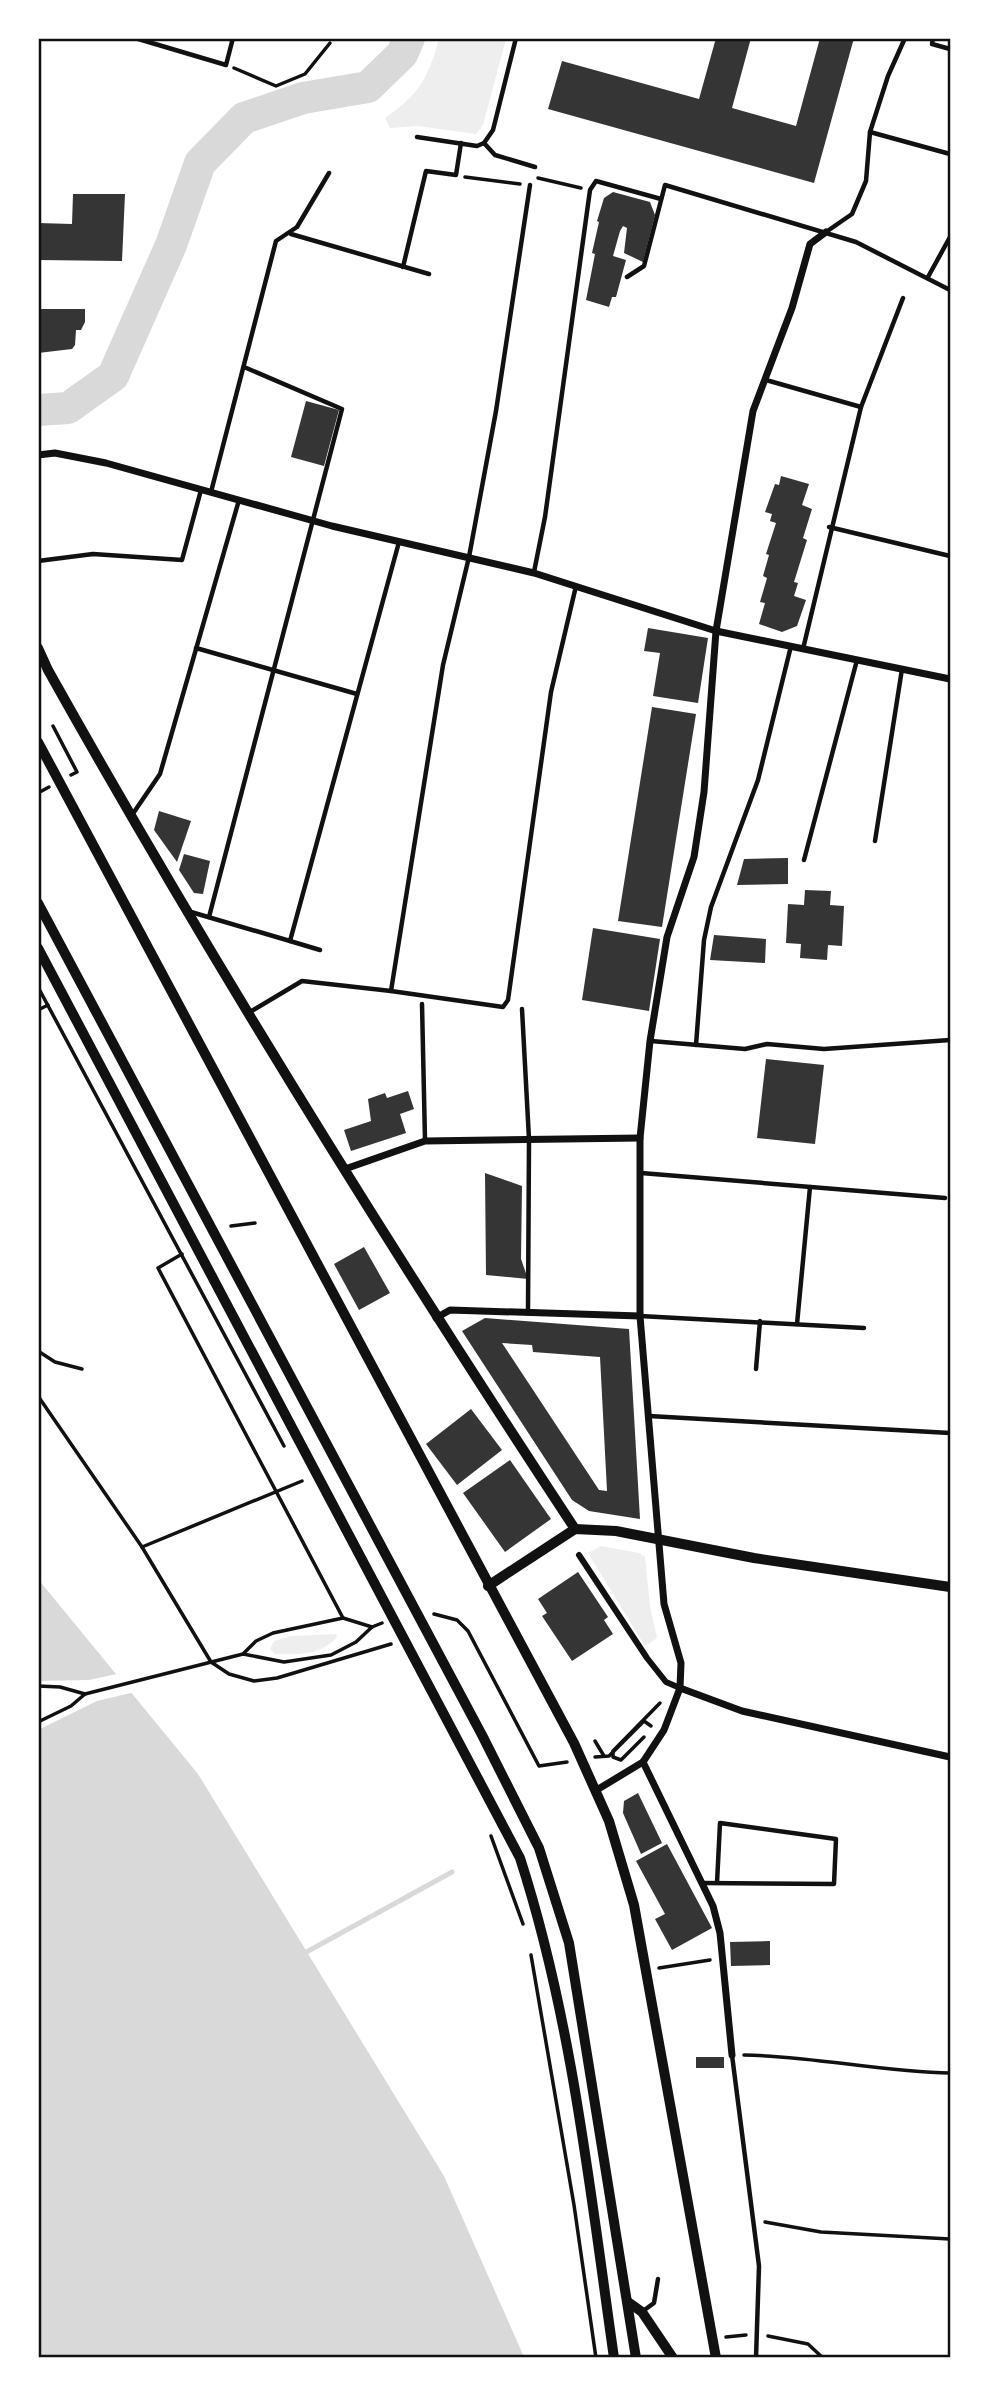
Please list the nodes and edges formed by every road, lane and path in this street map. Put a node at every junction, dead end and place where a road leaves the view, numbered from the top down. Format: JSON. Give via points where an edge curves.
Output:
{"nodes":[{"id":1,"x":135,"y":38,"type":"edge"},
{"id":2,"x":233,"y":38,"type":"edge"},
{"id":3,"x":516,"y":38,"type":"edge"},
{"id":4,"x":905,"y":38,"type":"edge"},
{"id":5,"x":933,"y":38,"type":"edge"},
{"id":6,"x":330,"y":43,"type":"dead end"},
{"id":7,"x":950,"y":49,"type":"edge"},
{"id":8,"x":226,"y":65,"type":"junction"},
{"id":9,"x":870,"y":132,"type":"junction"},
{"id":10,"x":417,"y":137,"type":"dead end"},
{"id":11,"x":461,"y":143,"type":"junction"},
{"id":12,"x":484,"y":143,"type":"junction"},
{"id":13,"x":950,"y":154,"type":"edge"},
{"id":14,"x":535,"y":167,"type":"dead end"},
{"id":15,"x":329,"y":173,"type":"dead end"},
{"id":16,"x":530,"y":185,"type":"dead end"},
{"id":17,"x":661,"y":199,"type":"junction"},
{"id":18,"x":826,"y":232,"type":"junction"},
{"id":19,"x":291,"y":234,"type":"junction"},
{"id":20,"x":950,"y":237,"type":"edge"},
{"id":21,"x":403,"y":267,"type":"junction"},
{"id":22,"x":429,"y":274,"type":"dead end"},
{"id":23,"x":627,"y":277,"type":"dead end"},
{"id":24,"x":928,"y":277,"type":"junction"},
{"id":25,"x":950,"y":290,"type":"edge"},
{"id":26,"x":903,"y":298,"type":"dead end"},
{"id":27,"x":244,"y":367,"type":"junction"},
{"id":28,"x":766,"y":380,"type":"junction"},
{"id":29,"x":861,"y":407,"type":"junction"},
{"id":30,"x":38,"y":455,"type":"edge"},
{"id":31,"x":201,"y":489,"type":"junction"},
{"id":32,"x":211,"y":492,"type":"junction"},
{"id":33,"x":239,"y":499,"type":"junction"},
{"id":34,"x":314,"y":521,"type":"junction"},
{"id":35,"x":829,"y":527,"type":"junction"},
{"id":36,"x":399,"y":541,"type":"junction"},
{"id":37,"x":950,"y":556,"type":"edge"},
{"id":38,"x":469,"y":557,"type":"junction"},
{"id":39,"x":38,"y":561,"type":"edge"},
{"id":40,"x":534,"y":573,"type":"junction"},
{"id":41,"x":576,"y":586,"type":"junction"},
{"id":42,"x":716,"y":631,"type":"junction"},
{"id":43,"x":791,"y":646,"type":"junction"},
{"id":44,"x":38,"y":648,"type":"edge"},
{"id":45,"x":196,"y":648,"type":"junction"},
{"id":46,"x":803,"y":649,"type":"junction"},
{"id":47,"x":858,"y":660,"type":"junction"},
{"id":48,"x":902,"y":669,"type":"junction"},
{"id":49,"x":275,"y":671,"type":"junction"},
{"id":50,"x":950,"y":679,"type":"edge"},
{"id":51,"x":357,"y":694,"type":"junction"},
{"id":52,"x":53,"y":726,"type":"dead end"},
{"id":53,"x":38,"y":742,"type":"edge"},
{"id":54,"x":77,"y":772,"type":"dead end"},
{"id":55,"x":130,"y":818,"type":"junction"},
{"id":56,"x":875,"y":841,"type":"dead end"},
{"id":57,"x":804,"y":860,"type":"dead end"},
{"id":58,"x":38,"y":903,"type":"edge"},
{"id":59,"x":184,"y":909,"type":"junction"},
{"id":60,"x":209,"y":917,"type":"junction"},
{"id":61,"x":290,"y":941,"type":"junction"},
{"id":62,"x":38,"y":948,"type":"edge"},
{"id":63,"x":320,"y":950,"type":"dead end"},
{"id":64,"x":391,"y":991,"type":"junction"},
{"id":65,"x":48,"y":1004,"type":"dead end"},
{"id":66,"x":422,"y":1004,"type":"dead end"},
{"id":67,"x":522,"y":1009,"type":"dead end"},
{"id":68,"x":38,"y":1010,"type":"edge"},
{"id":69,"x":250,"y":1012,"type":"junction"},
{"id":70,"x":950,"y":1040,"type":"edge"},
{"id":71,"x":650,"y":1041,"type":"junction"},
{"id":72,"x":695,"y":1045,"type":"junction"},
{"id":73,"x":640,"y":1138,"type":"junction"},
{"id":74,"x":529,"y":1139,"type":"junction"},
{"id":75,"x":425,"y":1141,"type":"junction"},
{"id":76,"x":345,"y":1169,"type":"junction"},
{"id":77,"x":640,"y":1173,"type":"junction"},
{"id":78,"x":810,"y":1187,"type":"junction"},
{"id":79,"x":945,"y":1198,"type":"dead end"},
{"id":80,"x":254,"y":1223,"type":"dead end"},
{"id":81,"x":231,"y":1226,"type":"dead end"},
{"id":82,"x":182,"y":1254,"type":"dead end"},
{"id":83,"x":528,"y":1313,"type":"junction"},
{"id":84,"x":640,"y":1316,"type":"junction"},
{"id":85,"x":436,"y":1318,"type":"junction"},
{"id":86,"x":760,"y":1321,"type":"junction"},
{"id":87,"x":797,"y":1324,"type":"junction"},
{"id":88,"x":864,"y":1328,"type":"dead end"},
{"id":89,"x":38,"y":1351,"type":"edge"},
{"id":90,"x":82,"y":1369,"type":"dead end"},
{"id":91,"x":756,"y":1369,"type":"dead end"},
{"id":92,"x":38,"y":1396,"type":"edge"},
{"id":93,"x":649,"y":1416,"type":"junction"},
{"id":94,"x":950,"y":1433,"type":"edge"},
{"id":95,"x":302,"y":1481,"type":"dead end"},
{"id":96,"x":575,"y":1529,"type":"junction"},
{"id":97,"x":659,"y":1539,"type":"junction"},
{"id":98,"x":142,"y":1548,"type":"junction"},
{"id":99,"x":579,"y":1555,"type":"dead end"},
{"id":100,"x":488,"y":1586,"type":"junction"},
{"id":101,"x":950,"y":1587,"type":"edge"},
{"id":102,"x":430,"y":1614,"type":"dead end"},
{"id":103,"x":343,"y":1618,"type":"junction"},
{"id":104,"x":391,"y":1620,"type":"dead end"},
{"id":105,"x":372,"y":1627,"type":"junction"},
{"id":106,"x":391,"y":1644,"type":"dead end"},
{"id":107,"x":243,"y":1654,"type":"junction"},
{"id":108,"x":38,"y":1686,"type":"edge"},
{"id":109,"x":680,"y":1688,"type":"junction"},
{"id":110,"x":85,"y":1694,"type":"junction"},
{"id":111,"x":662,"y":1701,"type":"dead end"},
{"id":112,"x":38,"y":1722,"type":"edge"},
{"id":113,"x":595,"y":1741,"type":"dead end"},
{"id":114,"x":604,"y":1756,"type":"junction"},
{"id":115,"x":950,"y":1757,"type":"edge"},
{"id":116,"x":591,"y":1758,"type":"dead end"},
{"id":117,"x":578,"y":1760,"type":"dead end"},
{"id":118,"x":643,"y":1762,"type":"junction"},
{"id":119,"x":596,"y":1791,"type":"junction"},
{"id":120,"x":497,"y":1851,"type":"dead end"},
{"id":121,"x":701,"y":1883,"type":"junction"},
{"id":122,"x":717,"y":1883,"type":"junction"},
{"id":123,"x":527,"y":1935,"type":"dead end"},
{"id":124,"x":529,"y":1948,"type":"dead end"},
{"id":125,"x":722,"y":1958,"type":"junction"},
{"id":126,"x":646,"y":1970,"type":"junction"},
{"id":127,"x":732,"y":2055,"type":"junction"},
{"id":128,"x":950,"y":2073,"type":"edge"},
{"id":129,"x":752,"y":2219,"type":"junction"},
{"id":130,"x":950,"y":2239,"type":"edge"},
{"id":131,"x":658,"y":2279,"type":"dead end"},
{"id":132,"x":628,"y":2302,"type":"junction"},
{"id":133,"x":642,"y":2312,"type":"junction"},
{"id":134,"x":757,"y":2334,"type":"junction"},
{"id":135,"x":714,"y":2338,"type":"junction"},
{"id":136,"x":596,"y":2357,"type":"edge"},
{"id":137,"x":614,"y":2357,"type":"edge"},
{"id":138,"x":636,"y":2357,"type":"edge"},
{"id":139,"x":673,"y":2357,"type":"edge"},
{"id":140,"x":716,"y":2357,"type":"edge"},
{"id":141,"x":756,"y":2357,"type":"edge"},
{"id":142,"x":823,"y":2357,"type":"edge"}],
"edges":[{"from":1,"to":8,"type":"lane"},
{"from":2,"to":8,"type":"lane"},
{"from":3,"to":12,"type":"lane","via":[[493,130]]},
{"from":4,"to":9,"type":"lane"},
{"from":5,"to":7,"type":"lane","via":[[932,44]]},
{"from":6,"to":8,"type":"path","via":[[305,74],[276,86]]},
{"from":9,"to":13,"type":"lane"},
{"from":9,"to":18,"type":"lane","via":[[866,181],[852,214]]},
{"from":10,"to":11,"type":"lane"},
{"from":11,"to":12,"type":"lane"},
{"from":11,"to":21,"type":"lane","via":[[456,175],[426,171]]},
{"from":12,"to":14,"type":"lane","via":[[495,155]]},
{"from":15,"to":19,"type":"lane"},
{"from":16,"to":38,"type":"lane"},
{"from":17,"to":18,"type":"lane","via":[[665,185]]},
{"from":17,"to":23,"type":"lane","via":[[644,266]]},
{"from":17,"to":40,"type":"lane","via":[[596,181],[590,190]]},
{"from":18,"to":24,"type":"lane"},
{"from":18,"to":28,"type":"street","via":[[810,244]]},
{"from":19,"to":21,"type":"lane"},
{"from":19,"to":27,"type":"lane","via":[[276,241]]},
{"from":20,"to":24,"type":"lane"},
{"from":21,"to":22,"type":"lane"},
{"from":24,"to":25,"type":"lane"},
{"from":26,"to":29,"type":"lane"},
{"from":27,"to":32,"type":"lane"},
{"from":27,"to":34,"type":"lane","via":[[342,409]]},
{"from":28,"to":29,"type":"lane"},
{"from":28,"to":42,"type":"street","via":[[753,411]]},
{"from":29,"to":35,"type":"lane"},
{"from":30,"to":31,"type":"street","via":[[55,453],[106,463]]},
{"from":31,"to":32,"type":"street"},
{"from":31,"to":39,"type":"lane","via":[[182,560],[93,554]]},
{"from":32,"to":33,"type":"street"},
{"from":33,"to":34,"type":"street"},
{"from":33,"to":45,"type":"lane"},
{"from":34,"to":36,"type":"street"},
{"from":34,"to":49,"type":"lane"},
{"from":35,"to":37,"type":"lane"},
{"from":35,"to":46,"type":"lane"},
{"from":36,"to":38,"type":"street"},
{"from":36,"to":51,"type":"lane"},
{"from":38,"to":40,"type":"street"},
{"from":38,"to":64,"type":"lane","via":[[443,665]]},
{"from":40,"to":41,"type":"street"},
{"from":41,"to":42,"type":"street"},
{"from":41,"to":64,"type":"lane","via":[[551,692],[508,1000],[503,1007]]},
{"from":42,"to":43,"type":"street"},
{"from":42,"to":71,"type":"street","via":[[704,792],[694,857],[667,937]]},
{"from":43,"to":46,"type":"street"},
{"from":43,"to":72,"type":"lane","via":[[758,780],[711,907]]},
{"from":44,"to":55,"type":"street"},
{"from":45,"to":49,"type":"lane"},
{"from":45,"to":55,"type":"lane","via":[[160,774]]},
{"from":46,"to":47,"type":"street"},
{"from":47,"to":48,"type":"street"},
{"from":47,"to":57,"type":"lane"},
{"from":48,"to":50,"type":"street"},
{"from":48,"to":56,"type":"lane"},
{"from":49,"to":51,"type":"lane"},
{"from":49,"to":60,"type":"lane"},
{"from":51,"to":61,"type":"lane"},
{"from":52,"to":54,"type":"path"},
{"from":53,"to":100,"type":"street"},
{"from":55,"to":59,"type":"street"},
{"from":58,"to":132,"type":"street","via":[[538,1848],[569,1943]]},
{"from":59,"to":60,"type":"lane"},
{"from":59,"to":69,"type":"street"},
{"from":60,"to":61,"type":"lane"},
{"from":61,"to":63,"type":"lane"},
{"from":62,"to":137,"type":"street","via":[[520,1858],[544,1931],[559,2004]]},
{"from":64,"to":69,"type":"lane","via":[[302,981]]},
{"from":65,"to":68,"type":"path"},
{"from":66,"to":75,"type":"lane"},
{"from":67,"to":74,"type":"lane"},
{"from":69,"to":76,"type":"street"},
{"from":70,"to":72,"type":"lane","via":[[824,1049]]},
{"from":71,"to":72,"type":"lane"},
{"from":71,"to":73,"type":"street"},
{"from":73,"to":74,"type":"street"},
{"from":73,"to":77,"type":"street"},
{"from":74,"to":75,"type":"street"},
{"from":74,"to":83,"type":"lane"},
{"from":75,"to":76,"type":"street"},
{"from":76,"to":85,"type":"street"},
{"from":77,"to":78,"type":"lane"},
{"from":77,"to":84,"type":"street"},
{"from":78,"to":79,"type":"lane"},
{"from":78,"to":87,"type":"lane"},
{"from":80,"to":81,"type":"path"},
{"from":82,"to":103,"type":"path","via":[[158,1268]]},
{"from":83,"to":84,"type":"street"},
{"from":83,"to":85,"type":"street","via":[[450,1310]]},
{"from":84,"to":86,"type":"lane"},
{"from":84,"to":93,"type":"street"},
{"from":85,"to":96,"type":"street"},
{"from":86,"to":87,"type":"lane"},
{"from":86,"to":91,"type":"lane"},
{"from":87,"to":88,"type":"lane"},
{"from":89,"to":90,"type":"path","via":[[55,1362]]},
{"from":92,"to":98,"type":"path"},
{"from":93,"to":94,"type":"lane"},
{"from":93,"to":97,"type":"street"},
{"from":95,"to":98,"type":"path"},
{"from":96,"to":97,"type":"street"},
{"from":96,"to":100,"type":"street"},
{"from":97,"to":101,"type":"street"},
{"from":97,"to":109,"type":"street","via":[[664,1604],[681,1662]]},
{"from":98,"to":106,"type":"path","via":[[211,1662],[229,1674],[254,1681],[277,1678]]},
{"from":99,"to":109,"type":"street","via":[[647,1658],[666,1682]]},
{"from":100,"to":119,"type":"street"},
{"from":102,"to":117,"type":"path","via":[[457,1620],[468,1631],[540,1766]]},
{"from":103,"to":105,"type":"path"},
{"from":103,"to":107,"type":"path","via":[[273,1633],[256,1640]]},
{"from":104,"to":105,"type":"path"},
{"from":105,"to":107,"type":"path","via":[[331,1655],[284,1662]]},
{"from":107,"to":110,"type":"path"},
{"from":108,"to":110,"type":"path"},
{"from":109,"to":115,"type":"street","via":[[742,1711]]},
{"from":109,"to":118,"type":"street","via":[[664,1730]]},
{"from":110,"to":112,"type":"path"},
{"from":111,"to":114,"type":"path","via":[[612,1751],[612,1754],[613,1757],[621,1760],[651,1729],[649,1722],[644,1721],[627,1739],[618,1747],[609,1756]]},
{"from":113,"to":114,"type":"path"},
{"from":114,"to":116,"type":"path"},
{"from":118,"to":119,"type":"street"},
{"from":118,"to":121,"type":"street"},
{"from":119,"to":126,"type":"street","via":[[634,1905]]},
{"from":120,"to":123,"type":"path"},
{"from":121,"to":122,"type":"lane"},
{"from":121,"to":125,"type":"street","via":[[713,1906]]},
{"from":122,"to":122,"type":"lane","via":[[834,1884],[836,1839],[720,1824]]},
{"from":124,"to":136,"type":"path"},
{"from":125,"to":126,"type":"path"},
{"from":125,"to":127,"type":"street"},
{"from":126,"to":135,"type":"street"},
{"from":127,"to":128,"type":"path","via":[[781,2055],[899,2072]]},
{"from":127,"to":129,"type":"lane"},
{"from":129,"to":130,"type":"path","via":[[821,2232]]},
{"from":129,"to":134,"type":"lane","via":[[759,2266]]},
{"from":131,"to":133,"type":"lane","via":[[654,2302]]},
{"from":132,"to":133,"type":"street"},
{"from":132,"to":138,"type":"street"},
{"from":133,"to":139,"type":"street"},
{"from":134,"to":135,"type":"path"},
{"from":134,"to":141,"type":"lane"},
{"from":134,"to":142,"type":"path","via":[[808,2344]]},
{"from":135,"to":140,"type":"street"}]}
